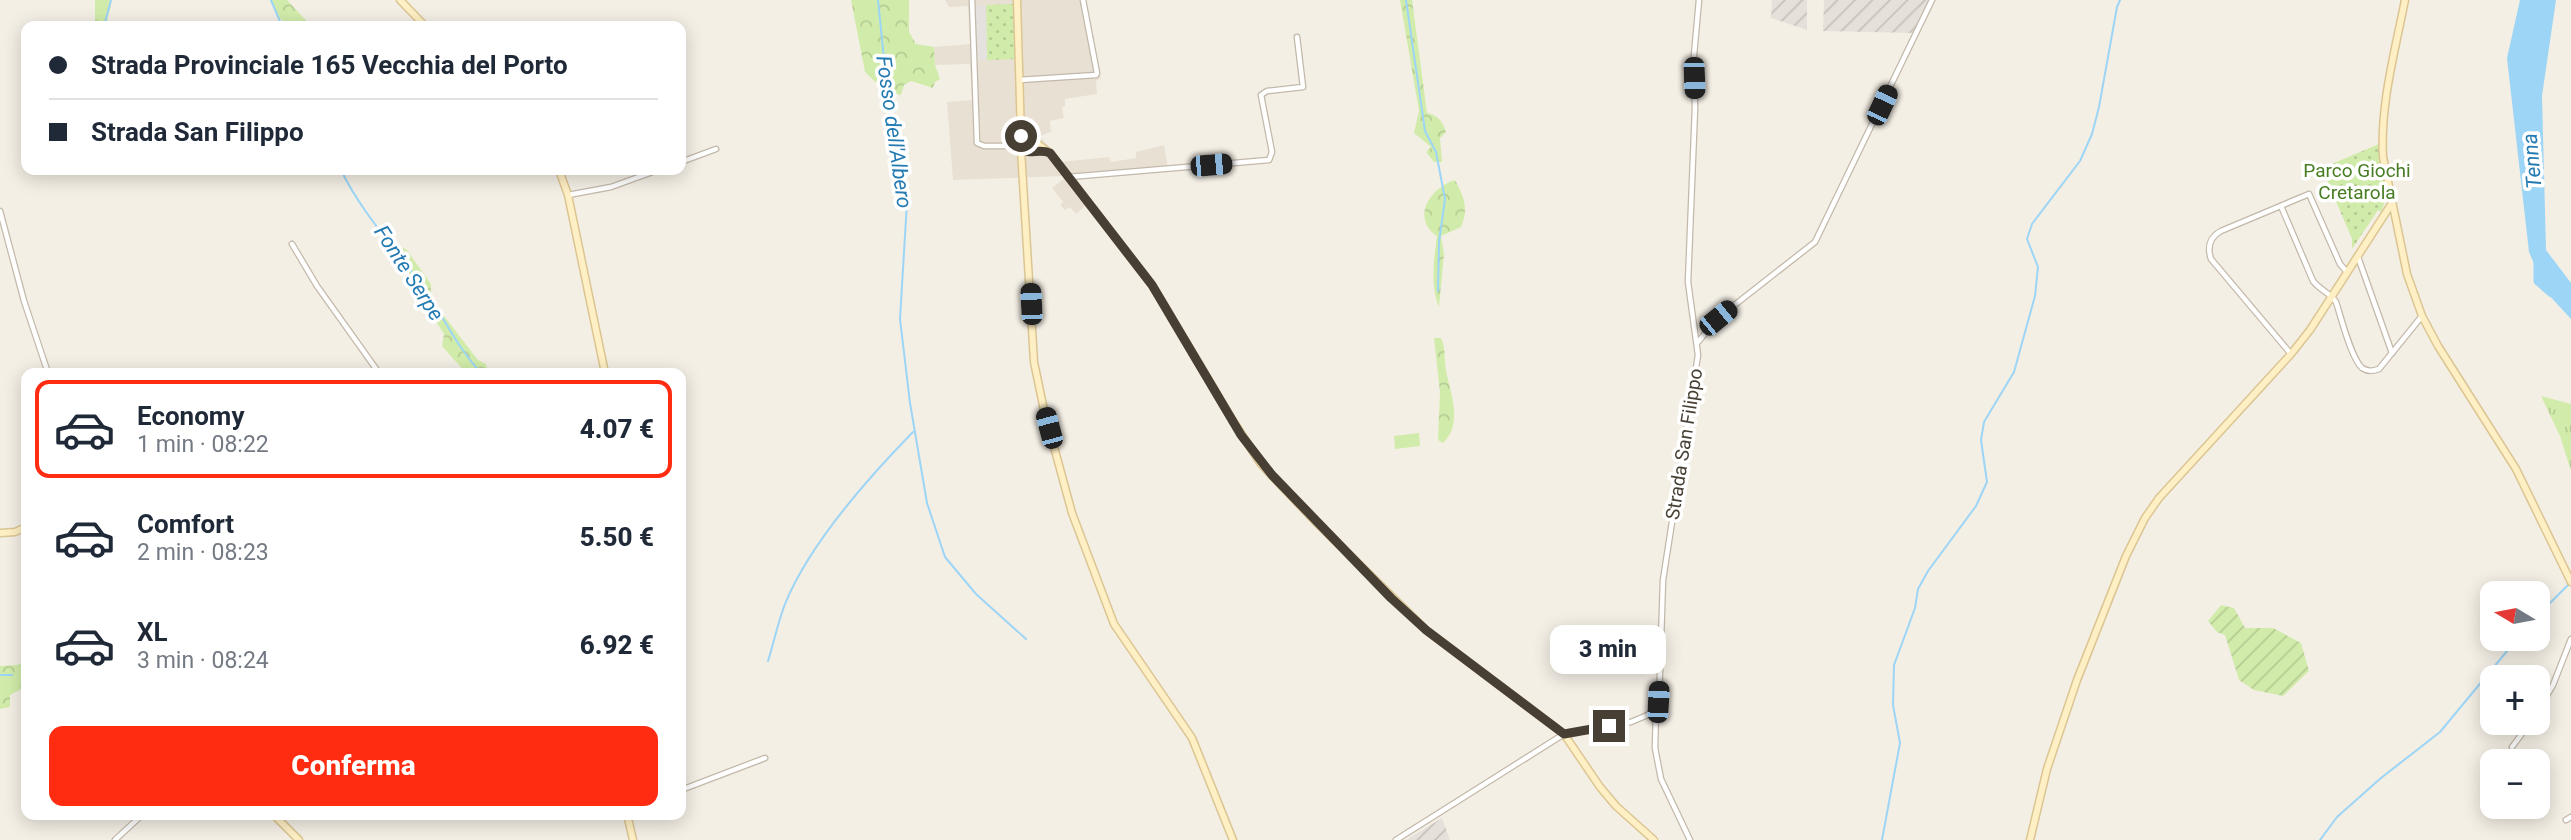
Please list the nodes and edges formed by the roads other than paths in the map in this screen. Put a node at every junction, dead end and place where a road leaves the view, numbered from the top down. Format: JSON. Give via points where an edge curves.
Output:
{"nodes":[{"id":1,"x":400,"y":0,"type":"edge"},
{"id":2,"x":972,"y":0,"type":"edge"},
{"id":3,"x":1017,"y":0,"type":"edge"},
{"id":4,"x":1083,"y":0,"type":"edge"},
{"id":5,"x":1699,"y":0,"type":"edge"},
{"id":6,"x":1932,"y":0,"type":"edge"},
{"id":7,"x":2405,"y":0,"type":"edge"},
{"id":8,"x":420,"y":21,"type":"edge"},
{"id":9,"x":1297,"y":37,"type":"dead end"},
{"id":10,"x":1019,"y":80,"type":"junction"},
{"id":11,"x":1021,"y":114,"type":"junction"},
{"id":12,"x":1025,"y":146,"type":"junction"},
{"id":13,"x":716,"y":149,"type":"dead end"},
{"id":14,"x":686,"y":160,"type":"edge"},
{"id":15,"x":561,"y":175,"type":"edge"},
{"id":16,"x":645,"y":175,"type":"edge"},
{"id":17,"x":1069,"y":177,"type":"junction"},
{"id":18,"x":568,"y":195,"type":"junction"},
{"id":19,"x":2392,"y":203,"type":"junction"},
{"id":20,"x":2281,"y":206,"type":"junction"},
{"id":21,"x":0,"y":211,"type":"edge"},
{"id":22,"x":2384,"y":215,"type":"junction"},
{"id":23,"x":2395,"y":216,"type":"junction"},
{"id":24,"x":2377,"y":226,"type":"junction"},
{"id":25,"x":292,"y":244,"type":"dead end"},
{"id":26,"x":2357,"y":257,"type":"junction"},
{"id":27,"x":2347,"y":272,"type":"junction"},
{"id":28,"x":2332,"y":296,"type":"junction"},
{"id":29,"x":2422,"y":316,"type":"junction"},
{"id":30,"x":1698,"y":343,"type":"junction"},
{"id":31,"x":2392,"y":353,"type":"junction"},
{"id":32,"x":2291,"y":354,"type":"junction"},
{"id":33,"x":46,"y":368,"type":"edge"},
{"id":34,"x":375,"y":368,"type":"edge"},
{"id":35,"x":604,"y":368,"type":"edge"},
{"id":36,"x":21,"y":529,"type":"edge"},
{"id":37,"x":0,"y":533,"type":"edge"},
{"id":38,"x":2571,"y":582,"type":"edge"},
{"id":39,"x":2571,"y":639,"type":"edge"},
{"id":40,"x":2550,"y":690,"type":"edge"},
{"id":41,"x":1656,"y":709,"type":"junction"},
{"id":42,"x":1564,"y":734,"type":"junction"},
{"id":43,"x":2521,"y":735,"type":"edge"},
{"id":44,"x":2512,"y":747,"type":"dead end"},
{"id":45,"x":765,"y":758,"type":"dead end"},
{"id":46,"x":686,"y":788,"type":"edge"},
{"id":47,"x":137,"y":820,"type":"edge"},
{"id":48,"x":279,"y":820,"type":"edge"},
{"id":49,"x":628,"y":820,"type":"edge"},
{"id":50,"x":115,"y":840,"type":"edge"},
{"id":51,"x":299,"y":840,"type":"edge"},
{"id":52,"x":633,"y":840,"type":"edge"},
{"id":53,"x":1233,"y":840,"type":"edge"},
{"id":54,"x":1396,"y":840,"type":"edge"},
{"id":55,"x":1654,"y":840,"type":"edge"},
{"id":56,"x":1690,"y":840,"type":"edge"},
{"id":57,"x":2030,"y":840,"type":"edge"}],
"edges":[{"from":1,"to":8,"type":"main road"},
{"from":2,"to":12,"type":"street","via":[[977,143]]},
{"from":3,"to":10,"type":"main road"},
{"from":4,"to":10,"type":"street","via":[[1096,75]]},
{"from":5,"to":30,"type":"street","name":"Strada San Filippo","via":[[1688,282]]},
{"from":6,"to":30,"type":"street","via":[[1815,242],[1718,318]]},
{"from":7,"to":19,"type":"main road","via":[[2382,127]]},
{"from":9,"to":17,"type":"street","via":[[1303,87],[1261,95],[1272,152],[1269,160]]},
{"from":10,"to":11,"type":"main road"},
{"from":11,"to":12,"type":"main road"},
{"from":11,"to":12,"type":"main road","via":[[1031,134]]},
{"from":12,"to":17,"type":"main road","via":[[1050,153]]},
{"from":12,"to":53,"type":"main road","via":[[1022,161],[1034,362],[1072,513],[1114,624],[1192,738]]},
{"from":13,"to":14,"type":"street"},
{"from":15,"to":18,"type":"main road"},
{"from":16,"to":18,"type":"street"},
{"from":17,"to":42,"type":"main road","via":[[1152,285],[1241,435],[1272,475],[1426,630]]},
{"from":18,"to":35,"type":"main road"},
{"from":19,"to":22,"type":"main road"},
{"from":19,"to":23,"type":"main road"},
{"from":20,"to":27,"type":"street","via":[[2309,194]]},
{"from":20,"to":28,"type":"street","via":[[2314,281]]},
{"from":20,"to":32,"type":"street","via":[[2217,233],[2208,248],[2214,264]]},
{"from":21,"to":33,"type":"street"},
{"from":22,"to":23,"type":"main road"},
{"from":22,"to":24,"type":"main road"},
{"from":23,"to":24,"type":"main road"},
{"from":23,"to":29,"type":"main road","via":[[2407,274]]},
{"from":24,"to":26,"type":"main road"},
{"from":25,"to":34,"type":"street"},
{"from":26,"to":27,"type":"main road"},
{"from":26,"to":31,"type":"street"},
{"from":27,"to":28,"type":"main road"},
{"from":28,"to":31,"type":"street","via":[[2363,368],[2379,369]]},
{"from":28,"to":32,"type":"main road"},
{"from":29,"to":31,"type":"street"},
{"from":29,"to":38,"type":"main road","via":[[2516,470]]},
{"from":30,"to":41,"type":"street","name":"Strada San Filippo","via":[[1663,580]]},
{"from":32,"to":57,"type":"main road","via":[[2145,518],[2058,732]]},
{"from":36,"to":37,"type":"main road"},
{"from":39,"to":40,"type":"street"},
{"from":41,"to":42,"type":"street","via":[[1631,722]]},
{"from":41,"to":56,"type":"street","name":"Strada San Filippo","via":[[1655,748],[1661,779]]},
{"from":42,"to":54,"type":"street"},
{"from":42,"to":55,"type":"main road","via":[[1616,806]]},
{"from":43,"to":44,"type":"street"},
{"from":45,"to":46,"type":"street"},
{"from":47,"to":50,"type":"street"},
{"from":48,"to":51,"type":"main road"},
{"from":49,"to":52,"type":"main road"}]}
